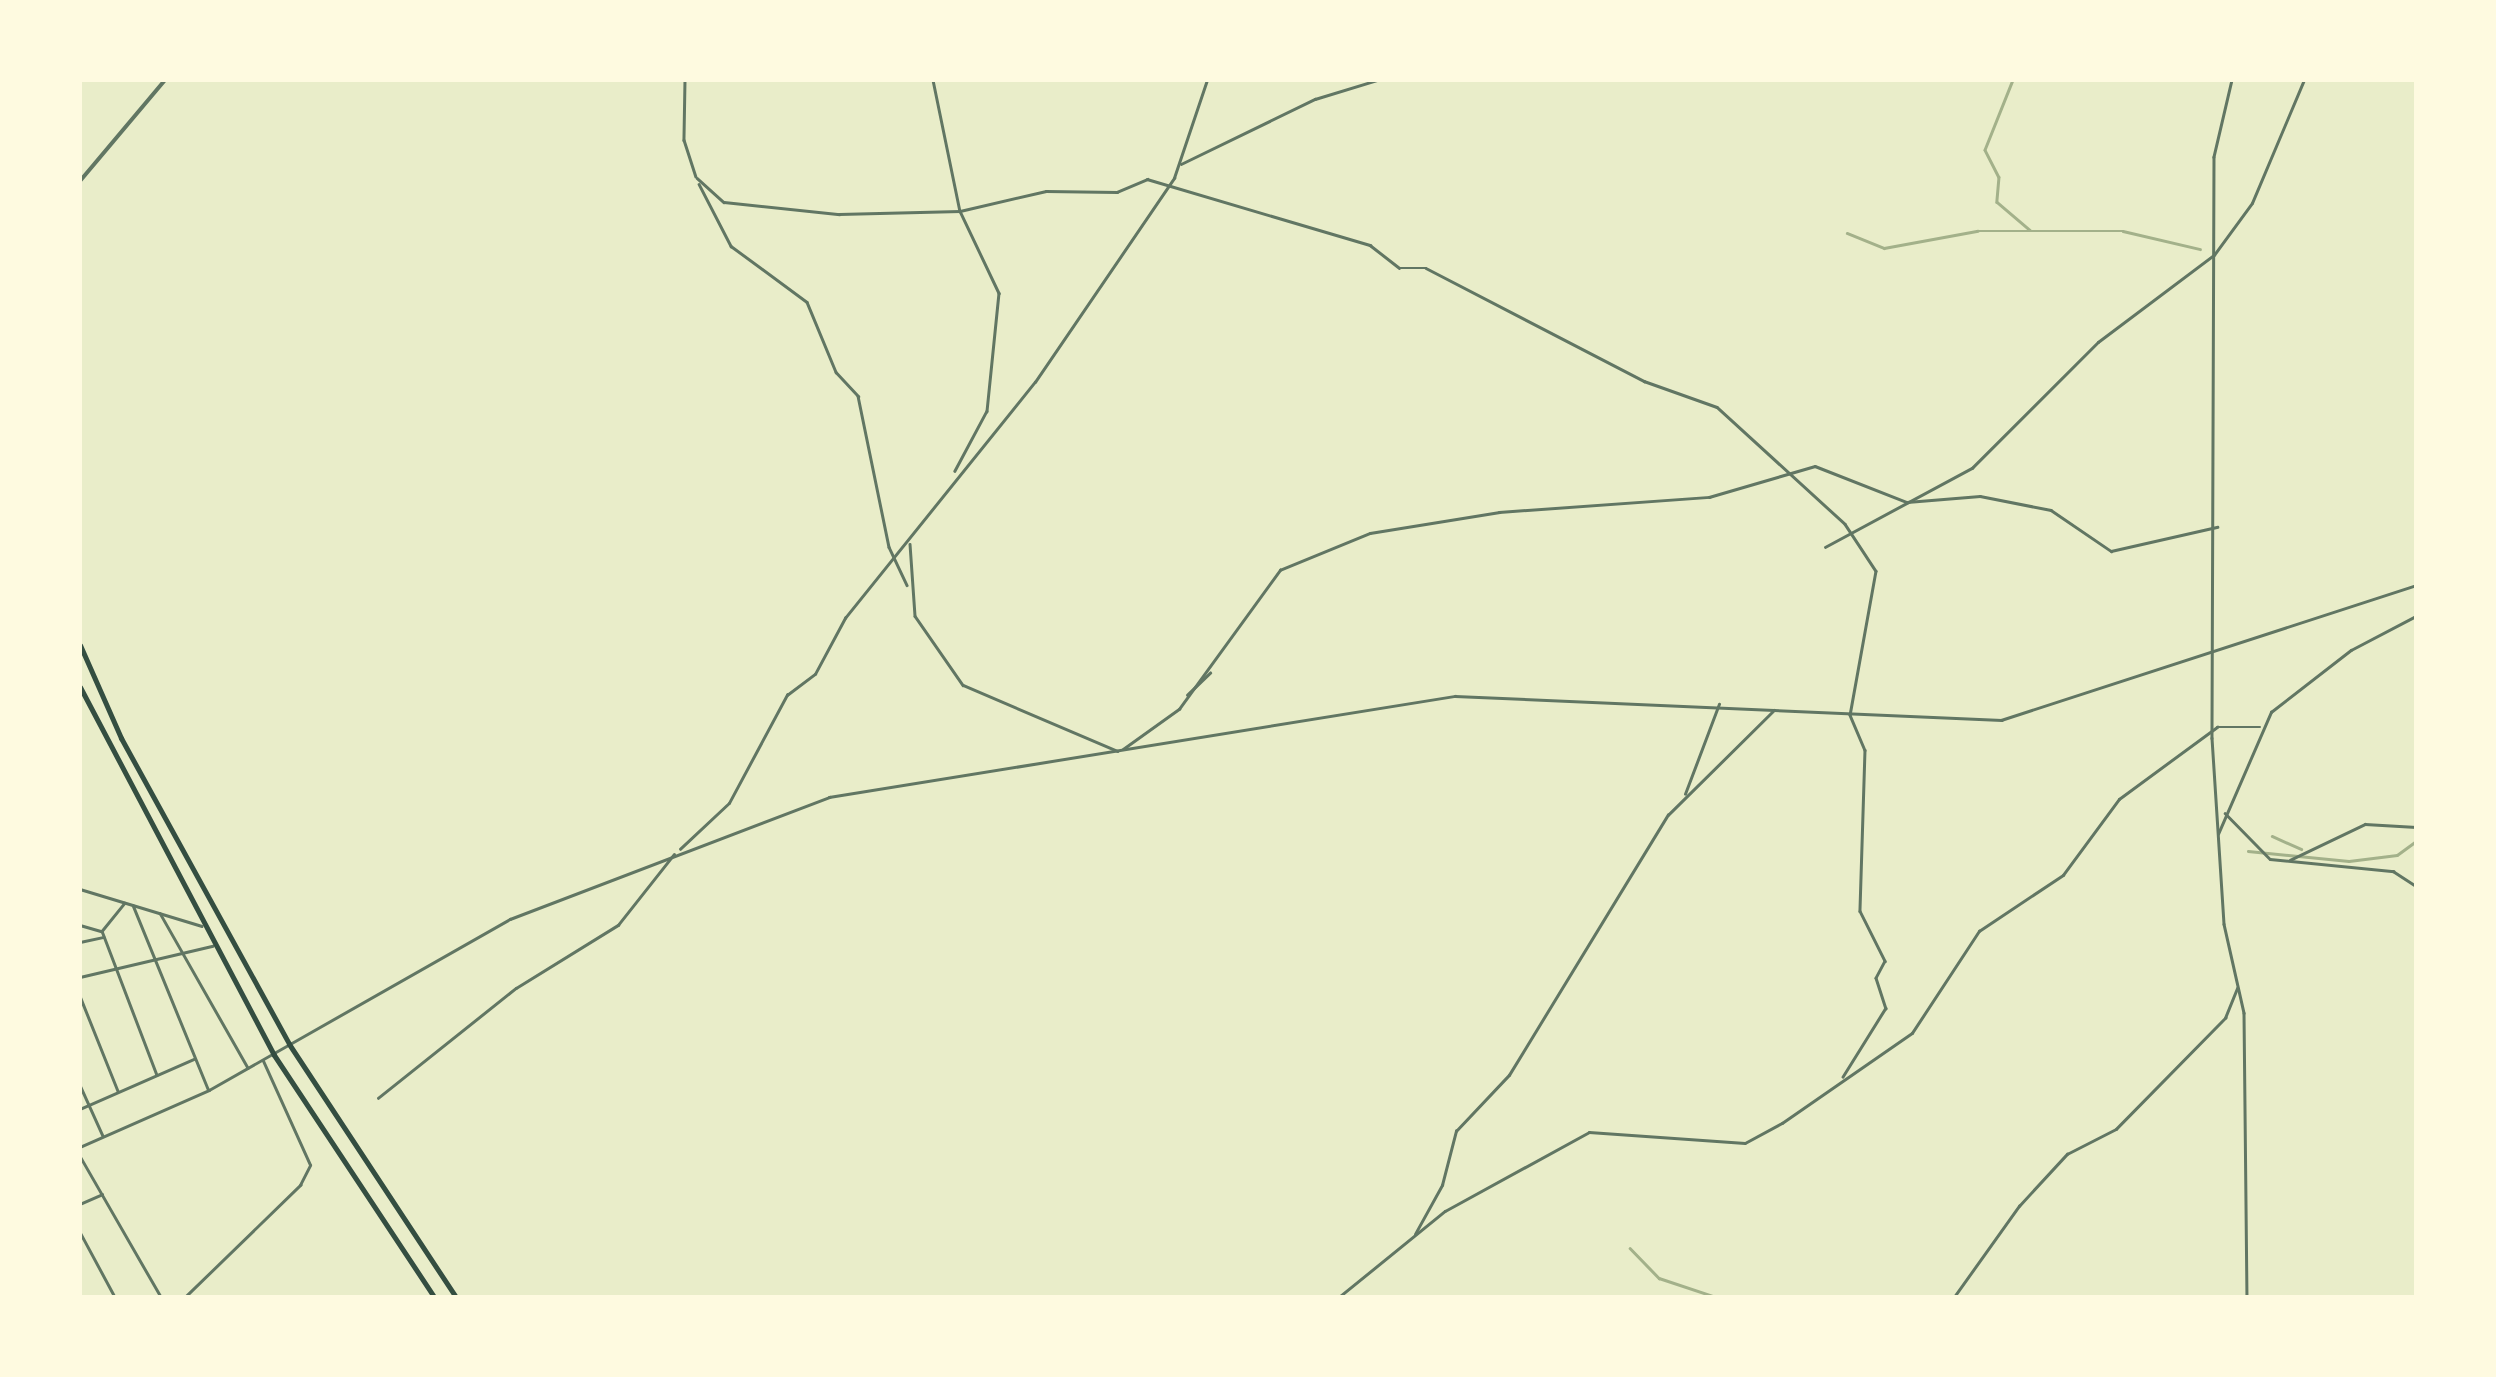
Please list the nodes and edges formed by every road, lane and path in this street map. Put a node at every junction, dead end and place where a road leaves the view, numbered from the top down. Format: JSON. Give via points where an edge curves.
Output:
{"nodes":[{"id":1,"x":165,"y":80,"type":"edge"},
{"id":2,"x":685,"y":80,"type":"edge"},
{"id":3,"x":933,"y":80,"type":"edge"},
{"id":4,"x":1207,"y":80,"type":"edge"},
{"id":5,"x":1377,"y":80,"type":"edge"},
{"id":6,"x":2232,"y":80,"type":"edge"},
{"id":7,"x":2304,"y":80,"type":"edge"},
{"id":8,"x":1180,"y":165,"type":"junction"},
{"id":9,"x":697,"y":178,"type":"junction"},
{"id":10,"x":80,"y":182,"type":"edge"},
{"id":11,"x":1167,"y":188,"type":"junction"},
{"id":12,"x":960,"y":211,"type":"junction"},
{"id":13,"x":2214,"y":254,"type":"junction"},
{"id":14,"x":1786,"y":474,"type":"junction"},
{"id":15,"x":952,"y":477,"type":"junction"},
{"id":16,"x":1913,"y":502,"type":"junction"},
{"id":17,"x":2217,"y":527,"type":"junction"},
{"id":18,"x":1854,"y":534,"type":"junction"},
{"id":19,"x":910,"y":542,"type":"junction"},
{"id":20,"x":1826,"y":547,"type":"dead end"},
{"id":21,"x":894,"y":560,"type":"junction"},
{"id":22,"x":908,"y":585,"type":"junction"},
{"id":23,"x":2416,"y":585,"type":"edge"},
{"id":24,"x":2416,"y":616,"type":"edge"},
{"id":25,"x":80,"y":645,"type":"edge"},
{"id":26,"x":2215,"y":649,"type":"junction"},
{"id":27,"x":80,"y":688,"type":"edge"},
{"id":28,"x":1719,"y":704,"type":"junction"},
{"id":29,"x":1776,"y":709,"type":"junction"},
{"id":30,"x":1850,"y":715,"type":"junction"},
{"id":31,"x":2260,"y":728,"type":"junction"},
{"id":32,"x":2212,"y":729,"type":"junction"},
{"id":33,"x":1120,"y":750,"type":"junction"},
{"id":34,"x":1685,"y":795,"type":"junction"},
{"id":35,"x":2225,"y":814,"type":"junction"},
{"id":36,"x":2416,"y":827,"type":"edge"},
{"id":37,"x":2218,"y":836,"type":"junction"},
{"id":38,"x":674,"y":853,"type":"junction"},
{"id":39,"x":2289,"y":861,"type":"junction"},
{"id":40,"x":2416,"y":886,"type":"edge"},
{"id":41,"x":80,"y":889,"type":"edge"},
{"id":42,"x":125,"y":903,"type":"junction"},
{"id":43,"x":133,"y":905,"type":"junction"},
{"id":44,"x":160,"y":914,"type":"junction"},
{"id":45,"x":80,"y":925,"type":"edge"},
{"id":46,"x":202,"y":926,"type":"junction"},
{"id":47,"x":102,"y":931,"type":"junction"},
{"id":48,"x":104,"y":937,"type":"junction"},
{"id":49,"x":80,"y":942,"type":"edge"},
{"id":50,"x":212,"y":946,"type":"junction"},
{"id":51,"x":183,"y":953,"type":"junction"},
{"id":52,"x":153,"y":960,"type":"junction"},
{"id":53,"x":116,"y":968,"type":"junction"},
{"id":54,"x":80,"y":977,"type":"edge"},
{"id":55,"x":2238,"y":986,"type":"junction"},
{"id":56,"x":80,"y":996,"type":"edge"},
{"id":57,"x":89,"y":1019,"type":"junction"},
{"id":58,"x":80,"y":1021,"type":"edge"},
{"id":59,"x":289,"y":1044,"type":"junction"},
{"id":60,"x":274,"y":1055,"type":"junction"},
{"id":61,"x":196,"y":1058,"type":"junction"},
{"id":62,"x":263,"y":1061,"type":"junction"},
{"id":63,"x":248,"y":1069,"type":"junction"},
{"id":64,"x":157,"y":1076,"type":"junction"},
{"id":65,"x":1844,"y":1078,"type":"junction"},
{"id":66,"x":80,"y":1085,"type":"edge"},
{"id":67,"x":208,"y":1090,"type":"junction"},
{"id":68,"x":118,"y":1092,"type":"junction"},
{"id":69,"x":378,"y":1098,"type":"dead end"},
{"id":70,"x":89,"y":1105,"type":"junction"},
{"id":71,"x":80,"y":1110,"type":"edge"},
{"id":72,"x":104,"y":1137,"type":"junction"},
{"id":73,"x":80,"y":1148,"type":"edge"},
{"id":74,"x":80,"y":1156,"type":"edge"},
{"id":75,"x":87,"y":1168,"type":"junction"},
{"id":76,"x":80,"y":1171,"type":"edge"},
{"id":77,"x":102,"y":1194,"type":"junction"},
{"id":78,"x":80,"y":1204,"type":"edge"},
{"id":79,"x":80,"y":1232,"type":"edge"},
{"id":80,"x":1411,"y":1239,"type":"junction"},
{"id":81,"x":115,"y":1297,"type":"edge"},
{"id":82,"x":161,"y":1297,"type":"edge"},
{"id":83,"x":185,"y":1297,"type":"edge"},
{"id":84,"x":434,"y":1297,"type":"edge"},
{"id":85,"x":456,"y":1297,"type":"edge"},
{"id":86,"x":1340,"y":1297,"type":"edge"},
{"id":87,"x":1954,"y":1297,"type":"edge"},
{"id":88,"x":2247,"y":1297,"type":"edge"}],
"edges":[{"from":1,"to":10,"type":"street"},
{"from":2,"to":9,"type":"street","via":[[684,140]]},
{"from":3,"to":12,"type":"street"},
{"from":4,"to":8,"type":"street"},
{"from":5,"to":8,"type":"street","via":[[1315,99]]},
{"from":6,"to":13,"type":"street","via":[[2214,157]]},
{"from":7,"to":13,"type":"street","via":[[2252,203]]},
{"from":8,"to":11,"type":"street"},
{"from":9,"to":12,"type":"street","via":[[724,202],[840,214]]},
{"from":9,"to":21,"type":"street","via":[[731,246],[808,302],[836,372],[858,396]]},
{"from":11,"to":12,"type":"street","via":[[1147,179],[1117,192],[1046,191]]},
{"from":11,"to":14,"type":"street","via":[[1370,245],[1400,268],[1426,268],[1644,381],[1718,407]]},
{"from":11,"to":15,"type":"street","via":[[1035,382]]},
{"from":12,"to":15,"type":"street","via":[[994,270],[1000,309],[987,411]]},
{"from":13,"to":16,"type":"street","via":[[2098,342],[1972,468]]},
{"from":13,"to":17,"type":"street"},
{"from":14,"to":16,"type":"street","via":[[1828,469]]},
{"from":14,"to":18,"type":"street"},
{"from":14,"to":33,"type":"street","via":[[1676,502],[1454,518],[1308,554],[1280,570],[1213,670]]},
{"from":15,"to":19,"type":"street"},
{"from":16,"to":17,"type":"street","via":[[1980,496],[2050,510],[2112,551]]},
{"from":16,"to":18,"type":"street"},
{"from":17,"to":26,"type":"street"},
{"from":18,"to":20,"type":"street"},
{"from":18,"to":30,"type":"street","via":[[1877,578]]},
{"from":19,"to":21,"type":"street"},
{"from":19,"to":22,"type":"street"},
{"from":21,"to":22,"type":"street"},
{"from":21,"to":38,"type":"street","via":[[836,630],[815,674],[778,708],[729,804]]},
{"from":22,"to":33,"type":"street","via":[[934,651],[963,686]]},
{"from":23,"to":26,"type":"street"},
{"from":24,"to":31,"type":"street","via":[[2351,650]]},
{"from":25,"to":59,"type":"highway","via":[[121,738]]},
{"from":26,"to":30,"type":"street","via":[[2030,715],[1967,723]]},
{"from":26,"to":32,"type":"street"},
{"from":27,"to":46,"type":"highway"},
{"from":28,"to":29,"type":"street"},
{"from":28,"to":33,"type":"street","via":[[1455,696]]},
{"from":28,"to":34,"type":"street"},
{"from":29,"to":30,"type":"street"},
{"from":29,"to":34,"type":"street"},
{"from":30,"to":65,"type":"street","via":[[1864,750],[1860,912],[1885,961],[1876,978],[1886,1008]]},
{"from":31,"to":32,"type":"street"},
{"from":31,"to":35,"type":"street"},
{"from":32,"to":37,"type":"street"},
{"from":32,"to":65,"type":"street","via":[[2119,799],[2064,874],[1987,923],[1912,1033]]},
{"from":33,"to":38,"type":"street","via":[[829,797]]},
{"from":34,"to":80,"type":"street","via":[[1509,1075],[1456,1131],[1442,1185]]},
{"from":35,"to":37,"type":"street"},
{"from":35,"to":39,"type":"street","via":[[2270,859]]},
{"from":36,"to":39,"type":"street","via":[[2365,824]]},
{"from":37,"to":55,"type":"street"},
{"from":38,"to":59,"type":"street","via":[[510,919]]},
{"from":38,"to":69,"type":"street","via":[[618,924],[516,988]]},
{"from":39,"to":40,"type":"street","via":[[2393,870]]},
{"from":41,"to":42,"type":"street"},
{"from":42,"to":43,"type":"street"},
{"from":42,"to":47,"type":"street"},
{"from":43,"to":44,"type":"street"},
{"from":43,"to":52,"type":"street"},
{"from":44,"to":46,"type":"street"},
{"from":44,"to":51,"type":"street"},
{"from":45,"to":47,"type":"street"},
{"from":46,"to":50,"type":"highway"},
{"from":47,"to":48,"type":"street"},
{"from":48,"to":49,"type":"street"},
{"from":48,"to":53,"type":"street"},
{"from":50,"to":51,"type":"street"},
{"from":50,"to":60,"type":"highway"},
{"from":51,"to":52,"type":"street"},
{"from":51,"to":63,"type":"street"},
{"from":52,"to":53,"type":"street"},
{"from":52,"to":61,"type":"street"},
{"from":53,"to":54,"type":"street"},
{"from":53,"to":64,"type":"street"},
{"from":55,"to":87,"type":"street","via":[[2225,1018],[2116,1129],[2067,1154],[2019,1206]]},
{"from":55,"to":88,"type":"street"},
{"from":56,"to":57,"type":"street"},
{"from":57,"to":58,"type":"street"},
{"from":57,"to":68,"type":"street"},
{"from":59,"to":60,"type":"street"},
{"from":59,"to":85,"type":"highway"},
{"from":60,"to":62,"type":"street"},
{"from":60,"to":84,"type":"highway"},
{"from":61,"to":64,"type":"street"},
{"from":61,"to":67,"type":"street"},
{"from":62,"to":63,"type":"street"},
{"from":62,"to":83,"type":"street","via":[[310,1165],[300,1186]]},
{"from":63,"to":67,"type":"street"},
{"from":64,"to":68,"type":"street"},
{"from":65,"to":80,"type":"street","via":[[1745,1143],[1589,1132]]},
{"from":66,"to":70,"type":"street"},
{"from":67,"to":72,"type":"street"},
{"from":68,"to":70,"type":"street"},
{"from":70,"to":71,"type":"street"},
{"from":70,"to":72,"type":"street"},
{"from":72,"to":73,"type":"street"},
{"from":74,"to":75,"type":"street"},
{"from":75,"to":76,"type":"street"},
{"from":75,"to":77,"type":"street"},
{"from":77,"to":78,"type":"street"},
{"from":77,"to":82,"type":"street"},
{"from":79,"to":81,"type":"street"},
{"from":80,"to":86,"type":"street"}]}
